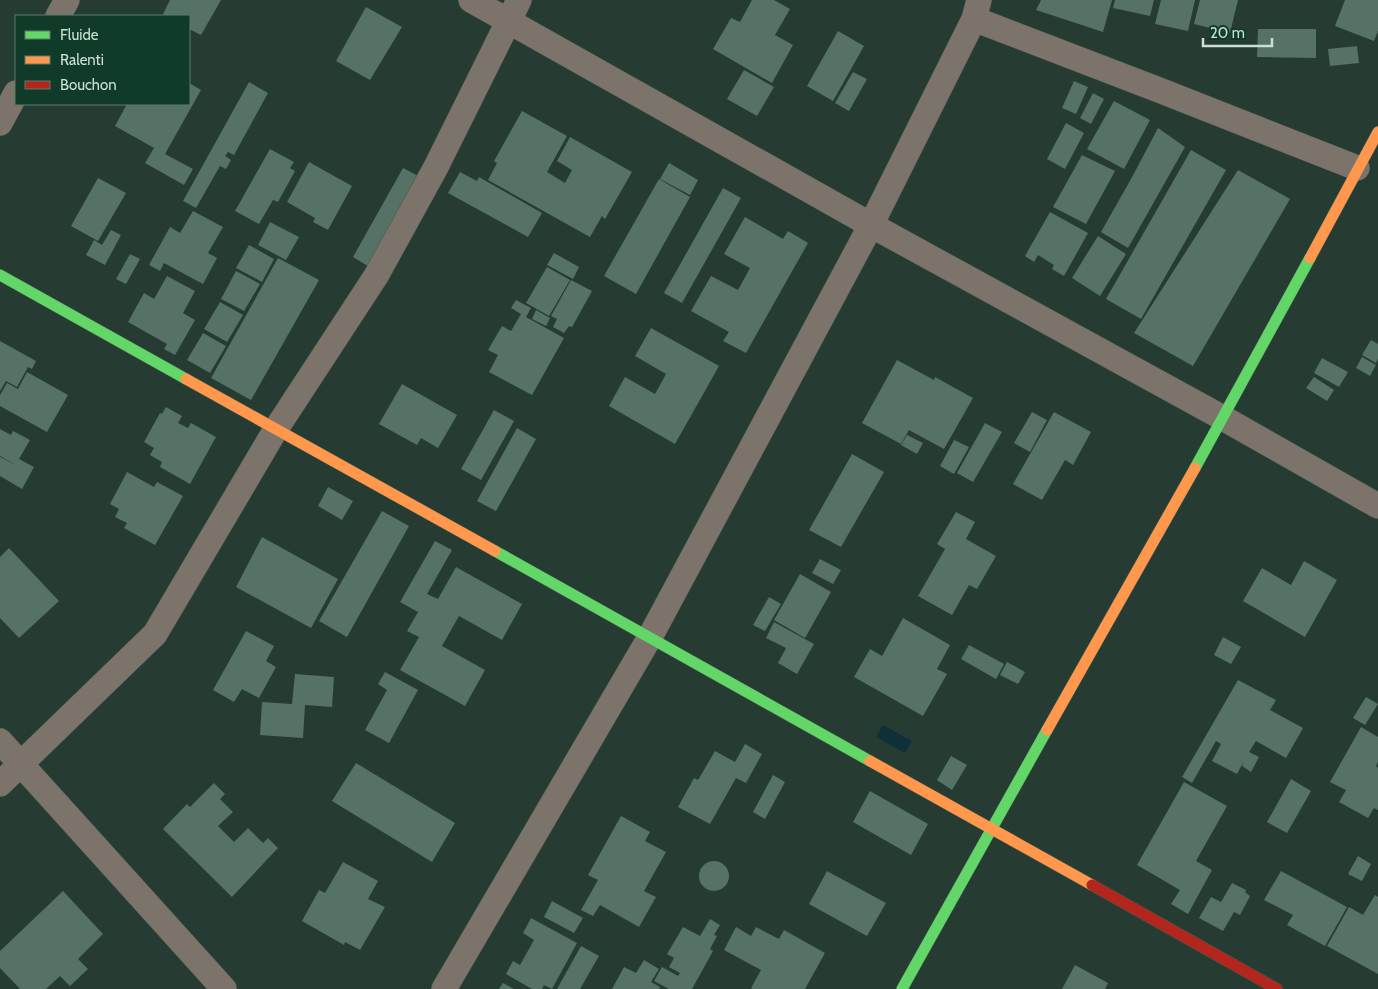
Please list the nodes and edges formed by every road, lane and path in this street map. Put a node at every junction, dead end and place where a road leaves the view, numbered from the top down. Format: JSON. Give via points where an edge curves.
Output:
{"nodes":[{"id":1,"x":67,"y":0,"type":"edge"},
{"id":2,"x":471,"y":0,"type":"edge"},
{"id":3,"x":514,"y":10,"type":"edge"},
{"id":4,"x":976,"y":10,"type":"edge"},
{"id":5,"x":59,"y":15,"type":"edge"},
{"id":6,"x":15,"y":95,"type":"edge"},
{"id":7,"x":0,"y":123,"type":"edge"},
{"id":8,"x":1378,"y":132,"type":"edge"},
{"id":9,"x":1357,"y":168,"type":"junction"},
{"id":10,"x":871,"y":225,"type":"junction"},
{"id":11,"x":0,"y":275,"type":"edge"},
{"id":12,"x":1223,"y":418,"type":"junction"},
{"id":13,"x":276,"y":429,"type":"junction"},
{"id":14,"x":1378,"y":506,"type":"edge"},
{"id":15,"x":650,"y":637,"type":"junction"},
{"id":16,"x":0,"y":741,"type":"edge"},
{"id":17,"x":21,"y":764,"type":"junction"},
{"id":18,"x":0,"y":784,"type":"edge"},
{"id":19,"x":993,"y":830,"type":"junction"},
{"id":20,"x":224,"y":989,"type":"edge"},
{"id":21,"x":444,"y":989,"type":"edge"},
{"id":22,"x":902,"y":989,"type":"edge"},
{"id":23,"x":1277,"y":989,"type":"edge"}],
"edges":[{"from":1,"to":5,"type":"street"},
{"from":2,"to":3,"type":"street"},
{"from":3,"to":10,"type":"street"},
{"from":3,"to":13,"type":"street","via":[[436,167],[376,276]]},
{"from":4,"to":9,"type":"street","via":[[1159,90]]},
{"from":4,"to":10,"type":"street"},
{"from":6,"to":7,"type":"street"},
{"from":8,"to":9,"type":"street"},
{"from":9,"to":12,"type":"street"},
{"from":10,"to":12,"type":"street"},
{"from":10,"to":15,"type":"street"},
{"from":11,"to":13,"type":"street"},
{"from":12,"to":14,"type":"street"},
{"from":12,"to":19,"type":"street"},
{"from":13,"to":15,"type":"street"},
{"from":13,"to":17,"type":"street","via":[[155,634]]},
{"from":15,"to":19,"type":"street"},
{"from":15,"to":21,"type":"street"},
{"from":16,"to":17,"type":"street"},
{"from":17,"to":18,"type":"street"},
{"from":17,"to":20,"type":"street"},
{"from":19,"to":22,"type":"street"},
{"from":19,"to":23,"type":"street"}]}
